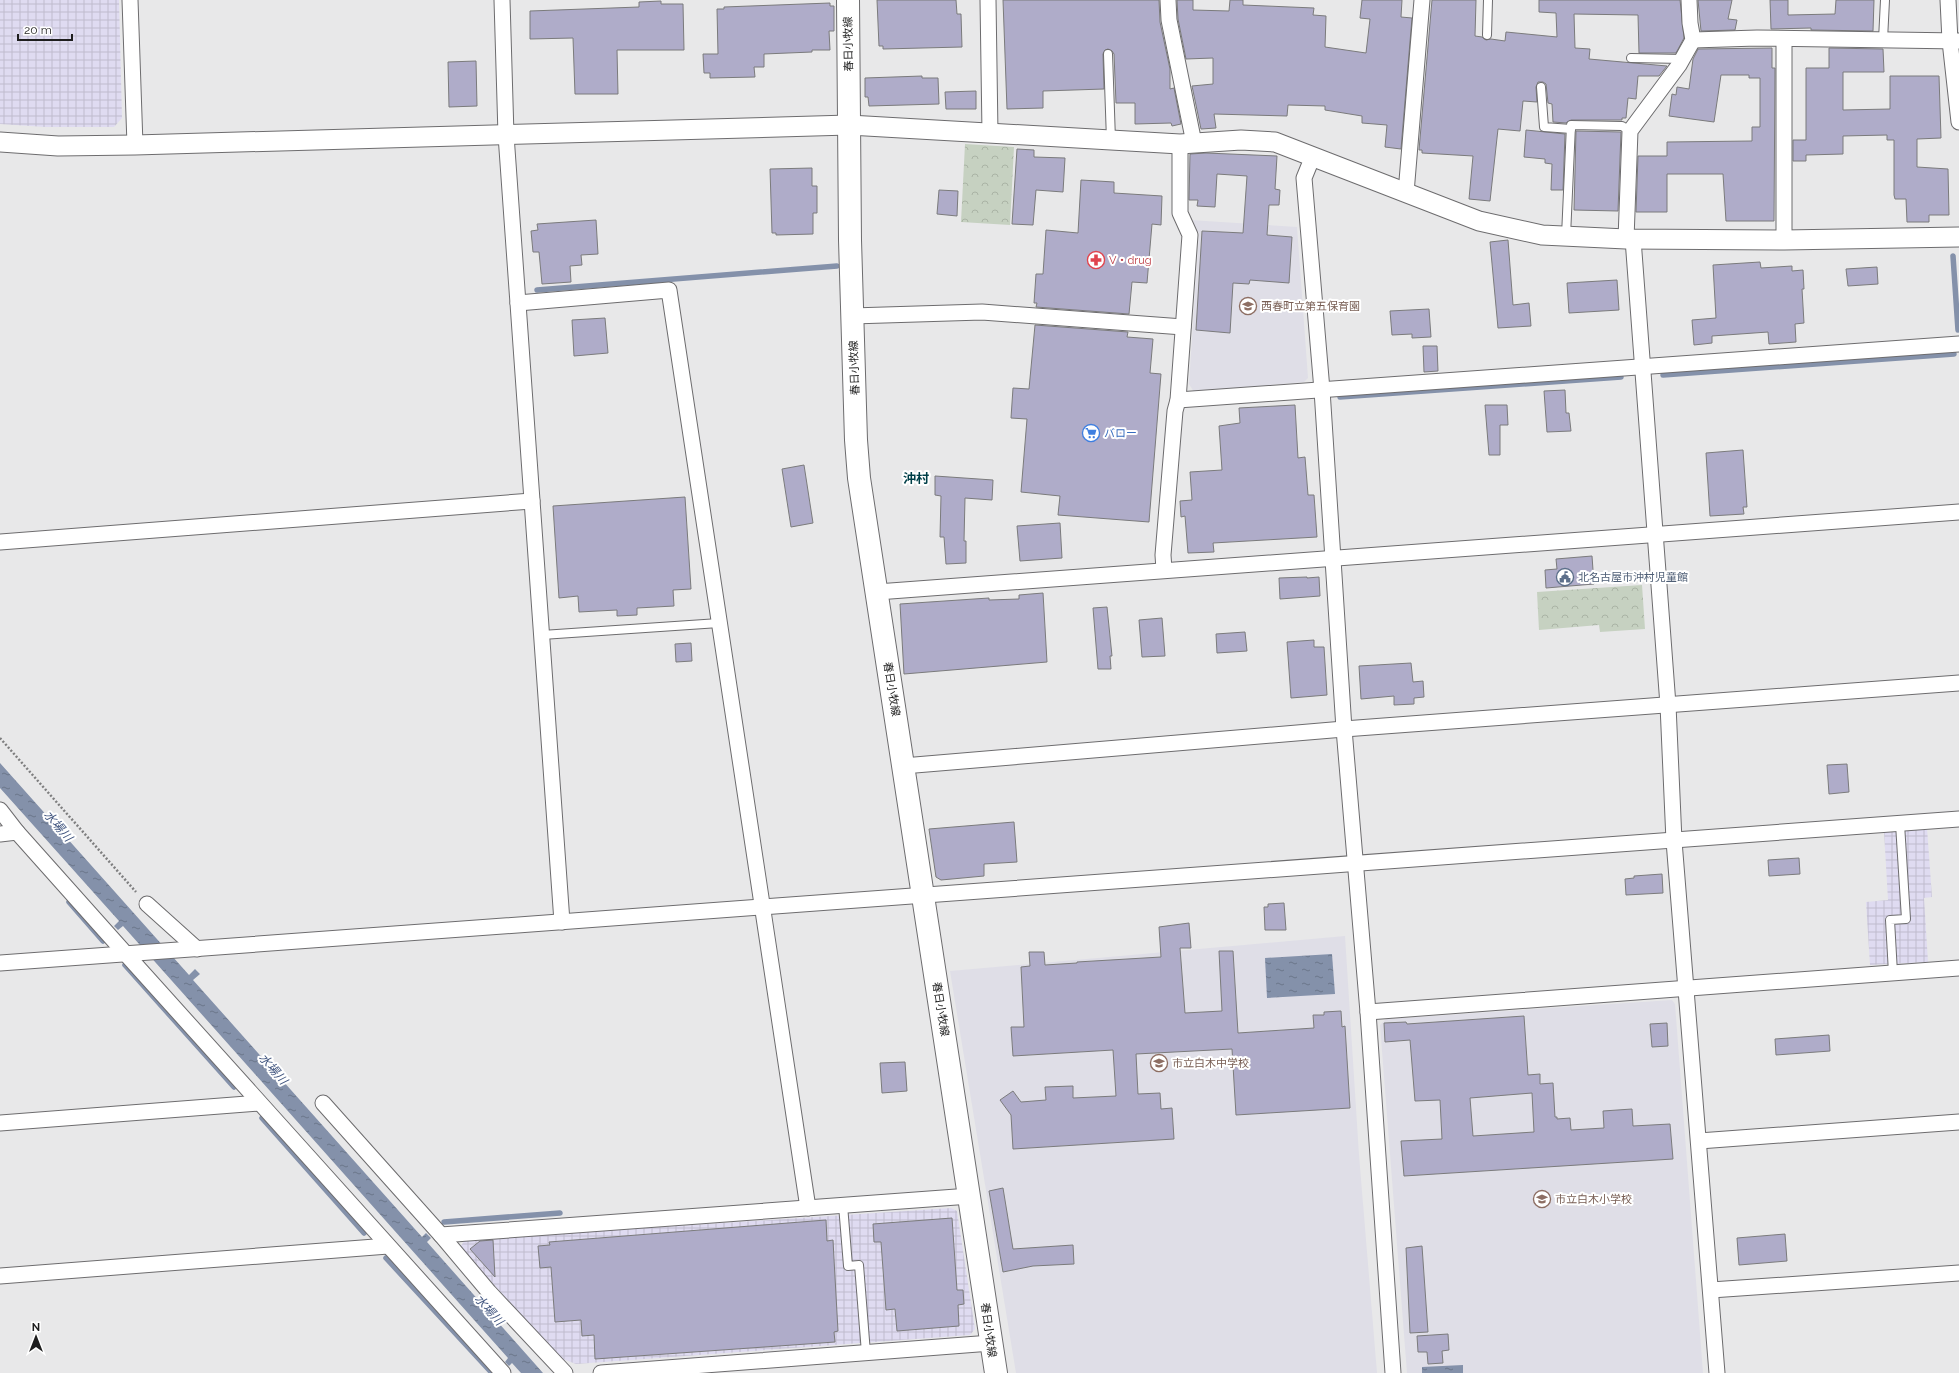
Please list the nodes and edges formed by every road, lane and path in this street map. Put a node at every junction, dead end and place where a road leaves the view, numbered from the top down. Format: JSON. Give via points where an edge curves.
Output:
{"nodes":[{"id":1,"x":130,"y":0,"type":"edge"},
{"id":2,"x":502,"y":0,"type":"edge"},
{"id":3,"x":848,"y":0,"type":"edge"},
{"id":4,"x":988,"y":0,"type":"edge"},
{"id":5,"x":1168,"y":0,"type":"edge"},
{"id":6,"x":1422,"y":0,"type":"edge"},
{"id":7,"x":1488,"y":0,"type":"edge"},
{"id":8,"x":1689,"y":0,"type":"edge"},
{"id":9,"x":1885,"y":0,"type":"edge"},
{"id":10,"x":1948,"y":0,"type":"edge"},
{"id":11,"x":1486,"y":35,"type":"dead end"},
{"id":12,"x":1784,"y":39,"type":"junction"},
{"id":13,"x":1693,"y":40,"type":"junction"},
{"id":14,"x":1883,"y":40,"type":"junction"},
{"id":15,"x":1954,"y":41,"type":"edge"},
{"id":16,"x":1108,"y":54,"type":"dead end"},
{"id":17,"x":1630,"y":58,"type":"dead end"},
{"id":18,"x":1683,"y":58,"type":"junction"},
{"id":19,"x":1541,"y":87,"type":"dead end"},
{"id":20,"x":1959,"y":122,"type":"edge"},
{"id":21,"x":849,"y":125,"type":"junction"},
{"id":22,"x":1571,"y":129,"type":"junction"},
{"id":23,"x":1630,"y":131,"type":"junction"},
{"id":24,"x":990,"y":133,"type":"junction"},
{"id":25,"x":506,"y":135,"type":"junction"},
{"id":26,"x":1111,"y":140,"type":"junction"},
{"id":27,"x":0,"y":142,"type":"edge"},
{"id":28,"x":1187,"y":143,"type":"junction"},
{"id":29,"x":135,"y":145,"type":"junction"},
{"id":30,"x":1313,"y":156,"type":"junction"},
{"id":31,"x":1406,"y":193,"type":"junction"},
{"id":32,"x":1566,"y":236,"type":"junction"},
{"id":33,"x":1959,"y":237,"type":"edge"},
{"id":34,"x":1629,"y":239,"type":"junction"},
{"id":35,"x":1784,"y":240,"type":"junction"},
{"id":36,"x":518,"y":303,"type":"junction"},
{"id":37,"x":852,"y":316,"type":"junction"},
{"id":38,"x":1183,"y":328,"type":"junction"},
{"id":39,"x":1959,"y":344,"type":"edge"},
{"id":40,"x":1643,"y":366,"type":"junction"},
{"id":41,"x":1322,"y":390,"type":"junction"},
{"id":42,"x":1178,"y":400,"type":"junction"},
{"id":43,"x":532,"y":500,"type":"junction"},
{"id":44,"x":1959,"y":512,"type":"edge"},
{"id":45,"x":1656,"y":535,"type":"junction"},
{"id":46,"x":0,"y":542,"type":"edge"},
{"id":47,"x":1333,"y":558,"type":"junction"},
{"id":48,"x":1164,"y":570,"type":"junction"},
{"id":49,"x":877,"y":592,"type":"junction"},
{"id":50,"x":719,"y":623,"type":"junction"},
{"id":51,"x":542,"y":635,"type":"junction"},
{"id":52,"x":1959,"y":683,"type":"edge"},
{"id":53,"x":1668,"y":705,"type":"junction"},
{"id":54,"x":1344,"y":729,"type":"junction"},
{"id":55,"x":0,"y":738,"type":"edge"},
{"id":56,"x":904,"y":766,"type":"junction"},
{"id":57,"x":0,"y":810,"type":"edge"},
{"id":58,"x":1959,"y":819,"type":"edge"},
{"id":59,"x":1900,"y":824,"type":"junction"},
{"id":60,"x":17,"y":832,"type":"junction"},
{"id":61,"x":0,"y":834,"type":"edge"},
{"id":62,"x":1674,"y":841,"type":"junction"},
{"id":63,"x":1356,"y":862,"type":"junction"},
{"id":64,"x":924,"y":895,"type":"junction"},
{"id":65,"x":147,"y":904,"type":"joint"},
{"id":66,"x":762,"y":907,"type":"junction"},
{"id":67,"x":562,"y":922,"type":"junction"},
{"id":68,"x":194,"y":950,"type":"junction"},
{"id":69,"x":131,"y":953,"type":"junction"},
{"id":70,"x":0,"y":963,"type":"edge"},
{"id":71,"x":1959,"y":968,"type":"edge"},
{"id":72,"x":1893,"y":973,"type":"junction"},
{"id":73,"x":1686,"y":988,"type":"junction"},
{"id":74,"x":1368,"y":1012,"type":"junction"},
{"id":75,"x":259,"y":1103,"type":"junction"},
{"id":76,"x":323,"y":1103,"type":"dead end"},
{"id":77,"x":1959,"y":1122,"type":"edge"},
{"id":78,"x":0,"y":1123,"type":"edge"},
{"id":79,"x":1698,"y":1141,"type":"junction"},
{"id":80,"x":970,"y":1196,"type":"junction"},
{"id":81,"x":843,"y":1205,"type":"junction"},
{"id":82,"x":808,"y":1208,"type":"junction"},
{"id":83,"x":441,"y":1235,"type":"junction"},
{"id":84,"x":388,"y":1246,"type":"junction"},
{"id":85,"x":1959,"y":1273,"type":"edge"},
{"id":86,"x":0,"y":1276,"type":"edge"},
{"id":87,"x":1711,"y":1290,"type":"junction"},
{"id":88,"x":991,"y":1343,"type":"junction"},
{"id":89,"x":866,"y":1353,"type":"junction"},
{"id":90,"x":503,"y":1373,"type":"edge"},
{"id":91,"x":565,"y":1373,"type":"edge"},
{"id":92,"x":601,"y":1373,"type":"edge"},
{"id":93,"x":996,"y":1373,"type":"edge"},
{"id":94,"x":1394,"y":1373,"type":"edge"},
{"id":95,"x":1718,"y":1373,"type":"edge"}],
"edges":[{"from":1,"to":29,"type":"street"},
{"from":2,"to":25,"type":"street"},
{"from":3,"to":21,"type":"main road","name":"春日小牧線"},
{"from":4,"to":24,"type":"street"},
{"from":5,"to":28,"type":"street"},
{"from":6,"to":31,"type":"street"},
{"from":7,"to":11,"type":"lane"},
{"from":8,"to":13,"type":"street"},
{"from":9,"to":14,"type":"lane"},
{"from":10,"to":15,"type":"street"},
{"from":12,"to":13,"type":"street"},
{"from":12,"to":14,"type":"street"},
{"from":12,"to":35,"type":"street"},
{"from":13,"to":18,"type":"street"},
{"from":14,"to":15,"type":"street"},
{"from":15,"to":20,"type":"street"},
{"from":16,"to":26,"type":"lane"},
{"from":17,"to":18,"type":"lane"},
{"from":18,"to":23,"type":"street"},
{"from":19,"to":22,"type":"lane","via":[[1544,127]]},
{"from":21,"to":24,"type":"street"},
{"from":21,"to":25,"type":"street"},
{"from":21,"to":37,"type":"main road","name":"春日小牧線"},
{"from":22,"to":23,"type":"lane","via":[[1571,126],[1622,126]]},
{"from":22,"to":32,"type":"lane"},
{"from":23,"to":34,"type":"street"},
{"from":24,"to":26,"type":"street"},
{"from":25,"to":29,"type":"street"},
{"from":25,"to":36,"type":"street"},
{"from":26,"to":28,"type":"street"},
{"from":27,"to":29,"type":"street","via":[[58,146]]},
{"from":28,"to":30,"type":"street","via":[[1241,140],[1275,142]]},
{"from":28,"to":38,"type":"street","via":[[1180,214],[1190,235]]},
{"from":30,"to":31,"type":"street"},
{"from":30,"to":41,"type":"street","via":[[1304,178]]},
{"from":31,"to":32,"type":"street","via":[[1479,221],[1542,235]]},
{"from":32,"to":34,"type":"street"},
{"from":33,"to":35,"type":"street"},
{"from":34,"to":35,"type":"street"},
{"from":34,"to":40,"type":"street"},
{"from":36,"to":43,"type":"street"},
{"from":36,"to":50,"type":"street","via":[[669,290]]},
{"from":37,"to":38,"type":"street","via":[[982,312]]},
{"from":37,"to":49,"type":"main road","name":"春日小牧線","via":[[859,478]]},
{"from":38,"to":42,"type":"street"},
{"from":39,"to":40,"type":"street"},
{"from":40,"to":41,"type":"street"},
{"from":40,"to":45,"type":"street"},
{"from":41,"to":42,"type":"street"},
{"from":41,"to":47,"type":"street"},
{"from":42,"to":48,"type":"street","via":[[1175,411]]},
{"from":43,"to":46,"type":"street"},
{"from":43,"to":51,"type":"street"},
{"from":44,"to":45,"type":"street"},
{"from":45,"to":47,"type":"street"},
{"from":45,"to":53,"type":"street"},
{"from":47,"to":48,"type":"street"},
{"from":47,"to":54,"type":"street"},
{"from":48,"to":49,"type":"street"},
{"from":49,"to":56,"type":"main road","name":"春日小牧線"},
{"from":50,"to":51,"type":"lane"},
{"from":50,"to":66,"type":"street"},
{"from":51,"to":67,"type":"street"},
{"from":52,"to":53,"type":"street"},
{"from":53,"to":54,"type":"street"},
{"from":53,"to":62,"type":"street"},
{"from":54,"to":56,"type":"street"},
{"from":54,"to":63,"type":"street"},
{"from":55,"to":65,"type":"path"},
{"from":56,"to":64,"type":"main road","name":"春日小牧線"},
{"from":57,"to":60,"type":"street"},
{"from":58,"to":59,"type":"street"},
{"from":59,"to":62,"type":"street"},
{"from":59,"to":72,"type":"lane","via":[[1906,919],[1890,920]]},
{"from":60,"to":61,"type":"street"},
{"from":60,"to":69,"type":"street"},
{"from":62,"to":63,"type":"street"},
{"from":62,"to":73,"type":"street"},
{"from":63,"to":64,"type":"street"},
{"from":63,"to":74,"type":"street"},
{"from":64,"to":66,"type":"street"},
{"from":64,"to":80,"type":"main road","name":"春日小牧線"},
{"from":65,"to":68,"type":"street"},
{"from":66,"to":67,"type":"street"},
{"from":66,"to":82,"type":"street"},
{"from":67,"to":68,"type":"street"},
{"from":68,"to":69,"type":"street"},
{"from":69,"to":70,"type":"street"},
{"from":69,"to":75,"type":"street"},
{"from":71,"to":72,"type":"street"},
{"from":72,"to":73,"type":"street"},
{"from":73,"to":74,"type":"street"},
{"from":73,"to":79,"type":"street"},
{"from":74,"to":94,"type":"street"},
{"from":75,"to":78,"type":"street"},
{"from":75,"to":84,"type":"street"},
{"from":76,"to":83,"type":"street"},
{"from":77,"to":79,"type":"street"},
{"from":79,"to":87,"type":"street"},
{"from":80,"to":81,"type":"street"},
{"from":80,"to":88,"type":"main road","name":"春日小牧線"},
{"from":81,"to":82,"type":"street"},
{"from":81,"to":89,"type":"lane","via":[[848,1266],[859,1265]]},
{"from":82,"to":83,"type":"street"},
{"from":83,"to":91,"type":"street","via":[[489,1292]]},
{"from":84,"to":86,"type":"street"},
{"from":84,"to":90,"type":"street"},
{"from":85,"to":87,"type":"street"},
{"from":87,"to":95,"type":"street"},
{"from":88,"to":89,"type":"street"},
{"from":88,"to":93,"type":"main road","name":"春日小牧線"},
{"from":89,"to":92,"type":"street"}]}
